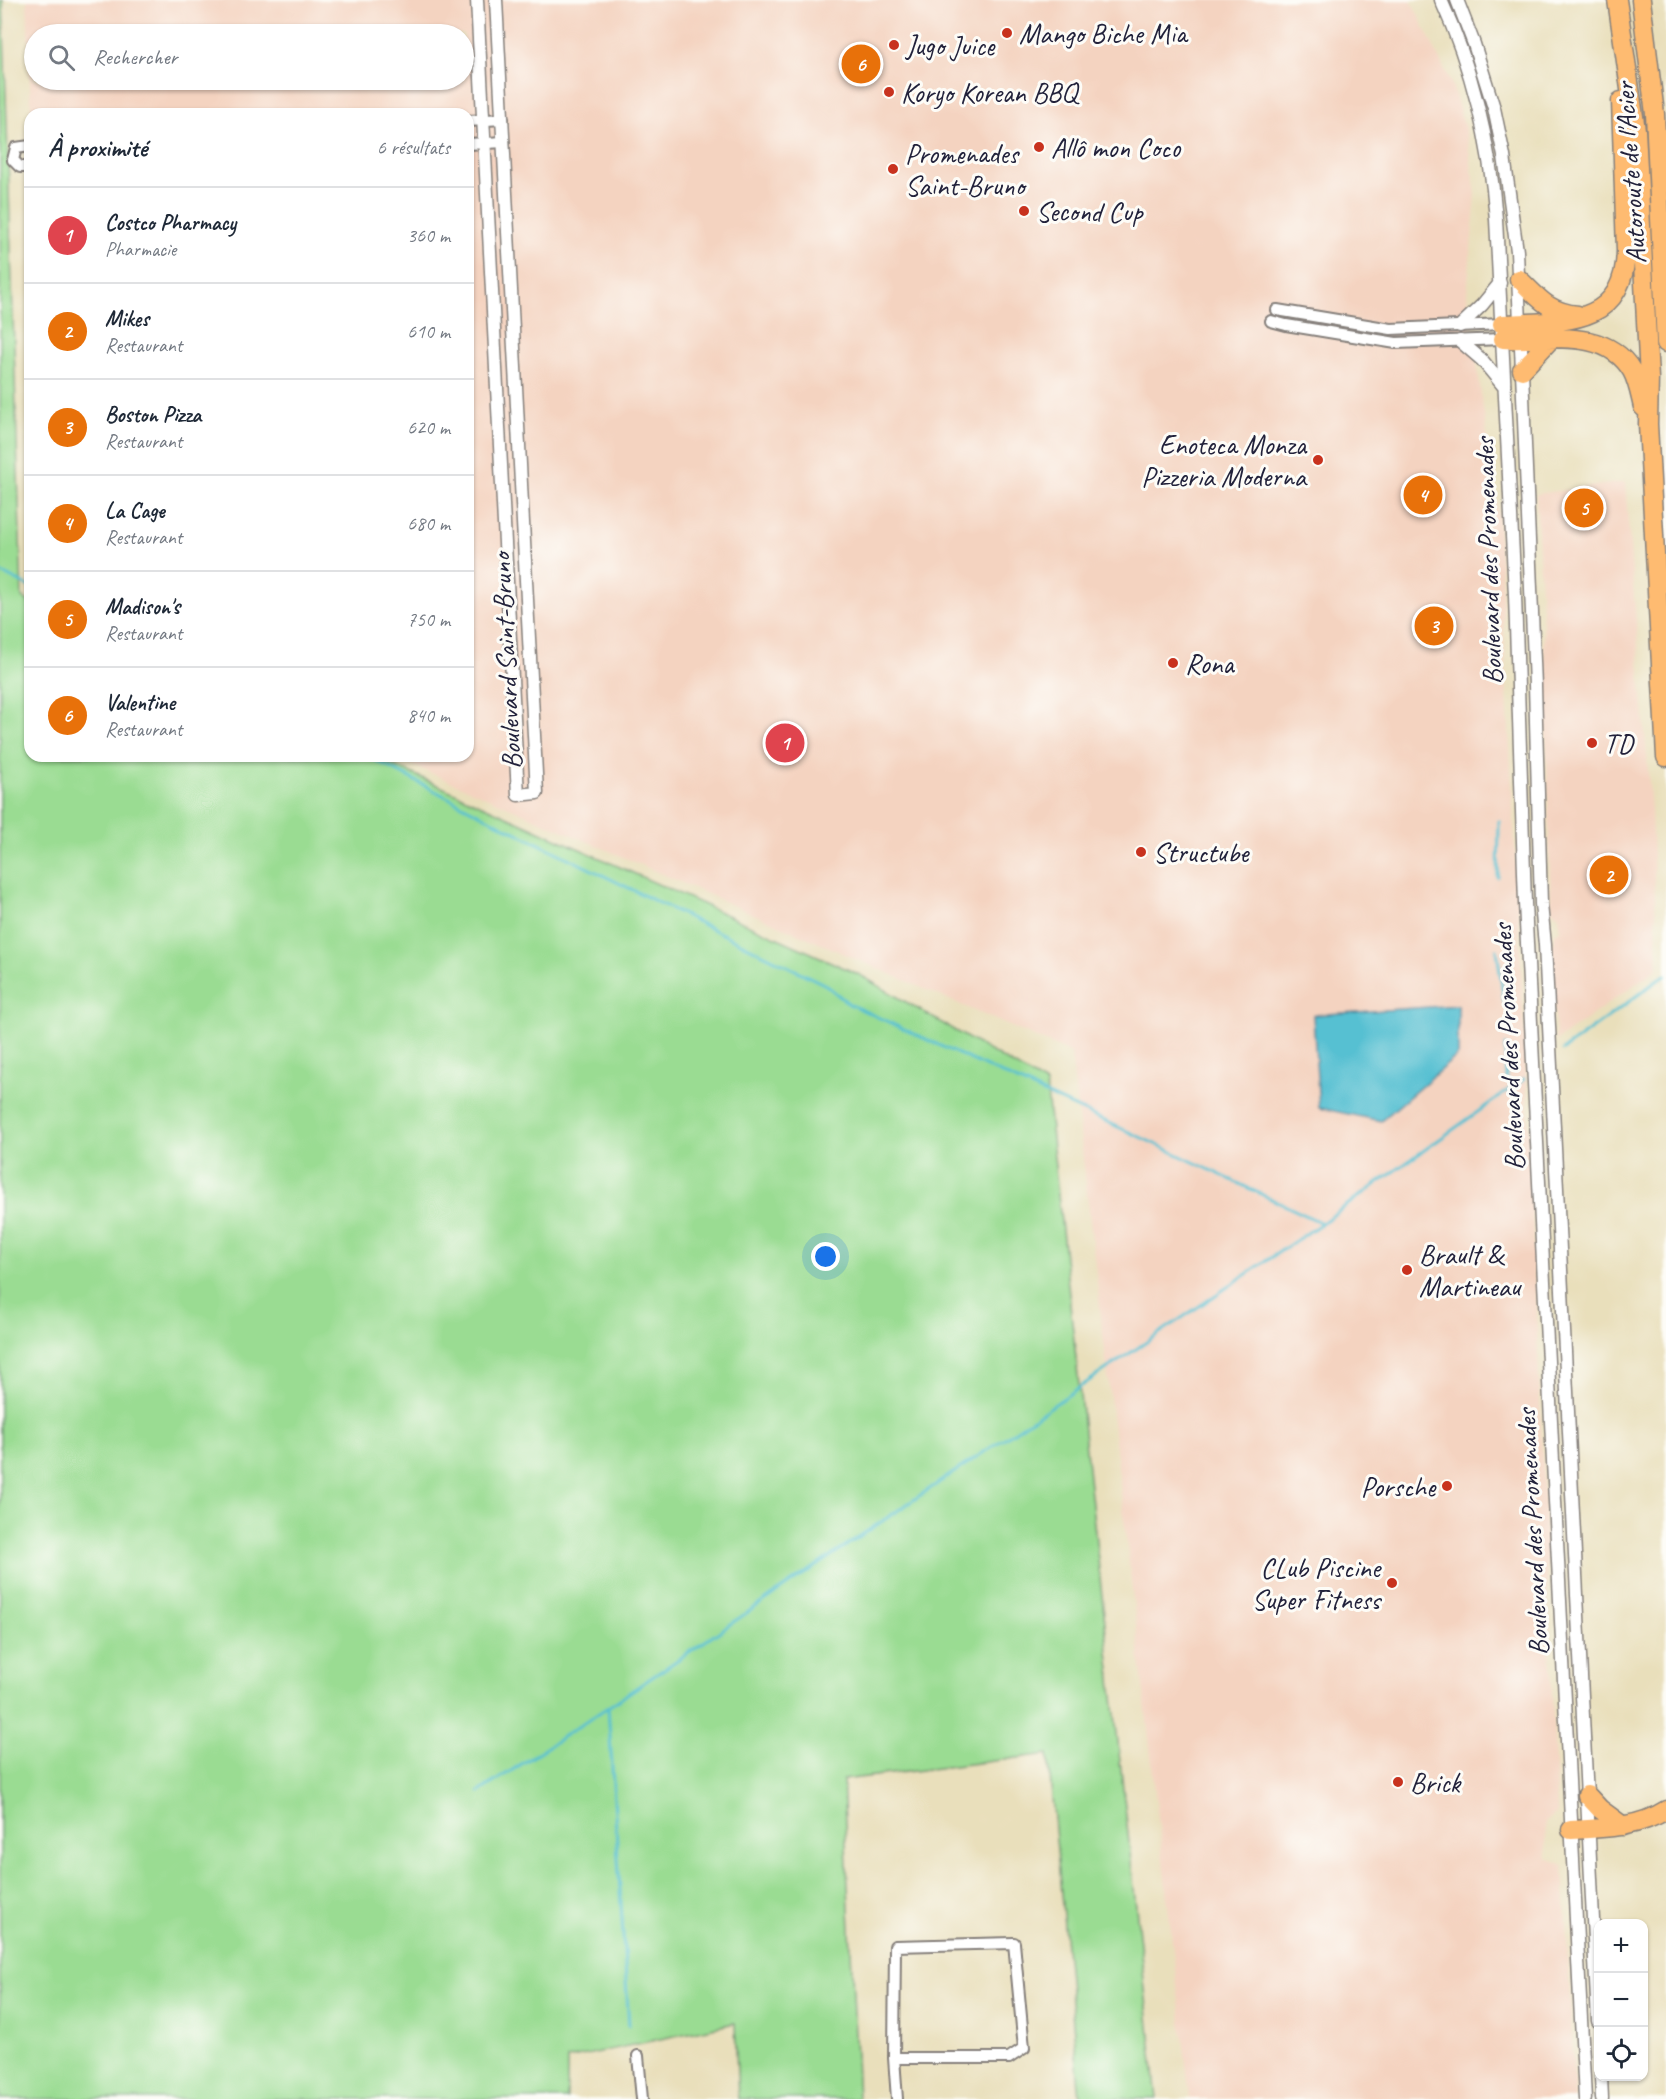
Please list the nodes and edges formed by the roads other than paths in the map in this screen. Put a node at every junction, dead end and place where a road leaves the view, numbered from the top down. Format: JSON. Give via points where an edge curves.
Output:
{"nodes":[{"id":1,"x":477,"y":0,"type":"edge"},
{"id":2,"x":496,"y":0,"type":"edge"},
{"id":3,"x":1441,"y":0,"type":"edge"},
{"id":4,"x":1457,"y":0,"type":"edge"},
{"id":5,"x":1616,"y":0,"type":"edge"},
{"id":6,"x":1641,"y":0,"type":"edge"},
{"id":7,"x":503,"y":119,"type":"junction"},
{"id":8,"x":483,"y":120,"type":"junction"},
{"id":9,"x":474,"y":121,"type":"edge"},
{"id":10,"x":504,"y":142,"type":"junction"},
{"id":11,"x":484,"y":143,"type":"junction"},
{"id":12,"x":474,"y":144,"type":"edge"},
{"id":13,"x":24,"y":147,"type":"edge"},
{"id":14,"x":24,"y":166,"type":"edge"},
{"id":15,"x":1519,"y":279,"type":"junction"},
{"id":16,"x":1500,"y":283,"type":"junction"},
{"id":17,"x":1277,"y":310,"type":"dead end"},
{"id":18,"x":1592,"y":314,"type":"junction"},
{"id":19,"x":1271,"y":321,"type":"dead end"},
{"id":20,"x":1461,"y":326,"type":"junction"},
{"id":21,"x":1502,"y":331,"type":"junction"},
{"id":22,"x":1521,"y":331,"type":"junction"},
{"id":23,"x":1550,"y":340,"type":"junction"},
{"id":24,"x":1460,"y":341,"type":"junction"},
{"id":25,"x":1666,"y":343,"type":"edge"},
{"id":26,"x":1522,"y":370,"type":"junction"},
{"id":27,"x":1505,"y":388,"type":"junction"},
{"id":28,"x":1648,"y":424,"type":"junction"},
{"id":29,"x":535,"y":749,"type":"junction"},
{"id":30,"x":516,"y":750,"type":"junction"},
{"id":31,"x":1666,"y":757,"type":"edge"},
{"id":32,"x":1587,"y":1795,"type":"junction"},
{"id":33,"x":1666,"y":1810,"type":"edge"},
{"id":34,"x":1623,"y":1826,"type":"junction"},
{"id":35,"x":1580,"y":1829,"type":"junction"},
{"id":36,"x":1594,"y":1973,"type":"edge"},
{"id":37,"x":638,"y":2056,"type":"dead end"},
{"id":38,"x":894,"y":2058,"type":"junction"},
{"id":39,"x":1601,"y":2081,"type":"edge"},
{"id":40,"x":642,"y":2099,"type":"edge"},
{"id":41,"x":897,"y":2099,"type":"edge"},
{"id":42,"x":1585,"y":2099,"type":"edge"},
{"id":43,"x":1602,"y":2099,"type":"edge"}],
"edges":[{"from":1,"to":8,"type":"street","name":"Boulevard Saint-Bruno"},
{"from":2,"to":7,"type":"street","name":"Boulevard Saint-Bruno"},
{"from":3,"to":16,"type":"street","name":"Boulevard des Promenades","via":[[1468,67],[1484,128],[1494,191]]},
{"from":4,"to":15,"type":"street","name":"Boulevard des Promenades","via":[[1498,124]]},
{"from":5,"to":18,"type":"highway","via":[[1626,264],[1616,290]]},
{"from":5,"to":28,"type":"highway","via":[[1636,130],[1650,378]]},
{"from":6,"to":25,"type":"highway","name":"Autoroute de l'Acier","via":[[1655,114]]},
{"from":7,"to":8,"type":"street"},
{"from":7,"to":10,"type":"street","name":"Boulevard Saint-Bruno"},
{"from":8,"to":9,"type":"street"},
{"from":8,"to":11,"type":"street","name":"Boulevard Saint-Bruno"},
{"from":10,"to":11,"type":"street"},
{"from":10,"to":29,"type":"street","name":"Boulevard Saint-Bruno"},
{"from":11,"to":12,"type":"street"},
{"from":11,"to":30,"type":"street","name":"Boulevard Saint-Bruno"},
{"from":13,"to":14,"type":"street","via":[[16,148],[13,155],[13,160]]},
{"from":15,"to":18,"type":"highway","via":[[1550,307],[1570,314]]},
{"from":15,"to":22,"type":"street","name":"Boulevard des Promenades"},
{"from":16,"to":20,"type":"street"},
{"from":16,"to":21,"type":"street","name":"Boulevard des Promenades"},
{"from":17,"to":20,"type":"street","via":[[1391,329]]},
{"from":18,"to":22,"type":"highway"},
{"from":19,"to":24,"type":"street","via":[[1391,342]]},
{"from":20,"to":21,"type":"street"},
{"from":21,"to":22,"type":"highway"},
{"from":21,"to":24,"type":"street"},
{"from":21,"to":27,"type":"street","name":"Boulevard des Promenades"},
{"from":22,"to":23,"type":"highway"},
{"from":22,"to":26,"type":"street","name":"Boulevard des Promenades"},
{"from":23,"to":26,"type":"highway"},
{"from":23,"to":28,"type":"highway","via":[[1589,340],[1617,353],[1635,378]]},
{"from":24,"to":27,"type":"street"},
{"from":26,"to":32,"type":"street","name":"Boulevard des Promenades","via":[[1541,904]]},
{"from":27,"to":35,"type":"street","name":"Boulevard des Promenades","via":[[1524,894]]},
{"from":28,"to":31,"type":"highway"},
{"from":29,"to":30,"type":"street"},
{"from":29,"to":30,"type":"street","name":"Boulevard Saint-Bruno","via":[[537,793],[518,795]]},
{"from":32,"to":34,"type":"highway"},
{"from":32,"to":35,"type":"street","name":"Boulevard des Promenades"},
{"from":33,"to":34,"type":"highway"},
{"from":34,"to":35,"type":"highway"},
{"from":35,"to":36,"type":"street","name":"Boulevard des Promenades"},
{"from":35,"to":42,"type":"street","name":"Boulevard des Promenades"},
{"from":37,"to":40,"type":"street"},
{"from":38,"to":38,"type":"street","via":[[895,1946],[1014,1943],[1024,2048],[1009,2058]]},
{"from":38,"to":41,"type":"street"},
{"from":39,"to":43,"type":"street"}]}
